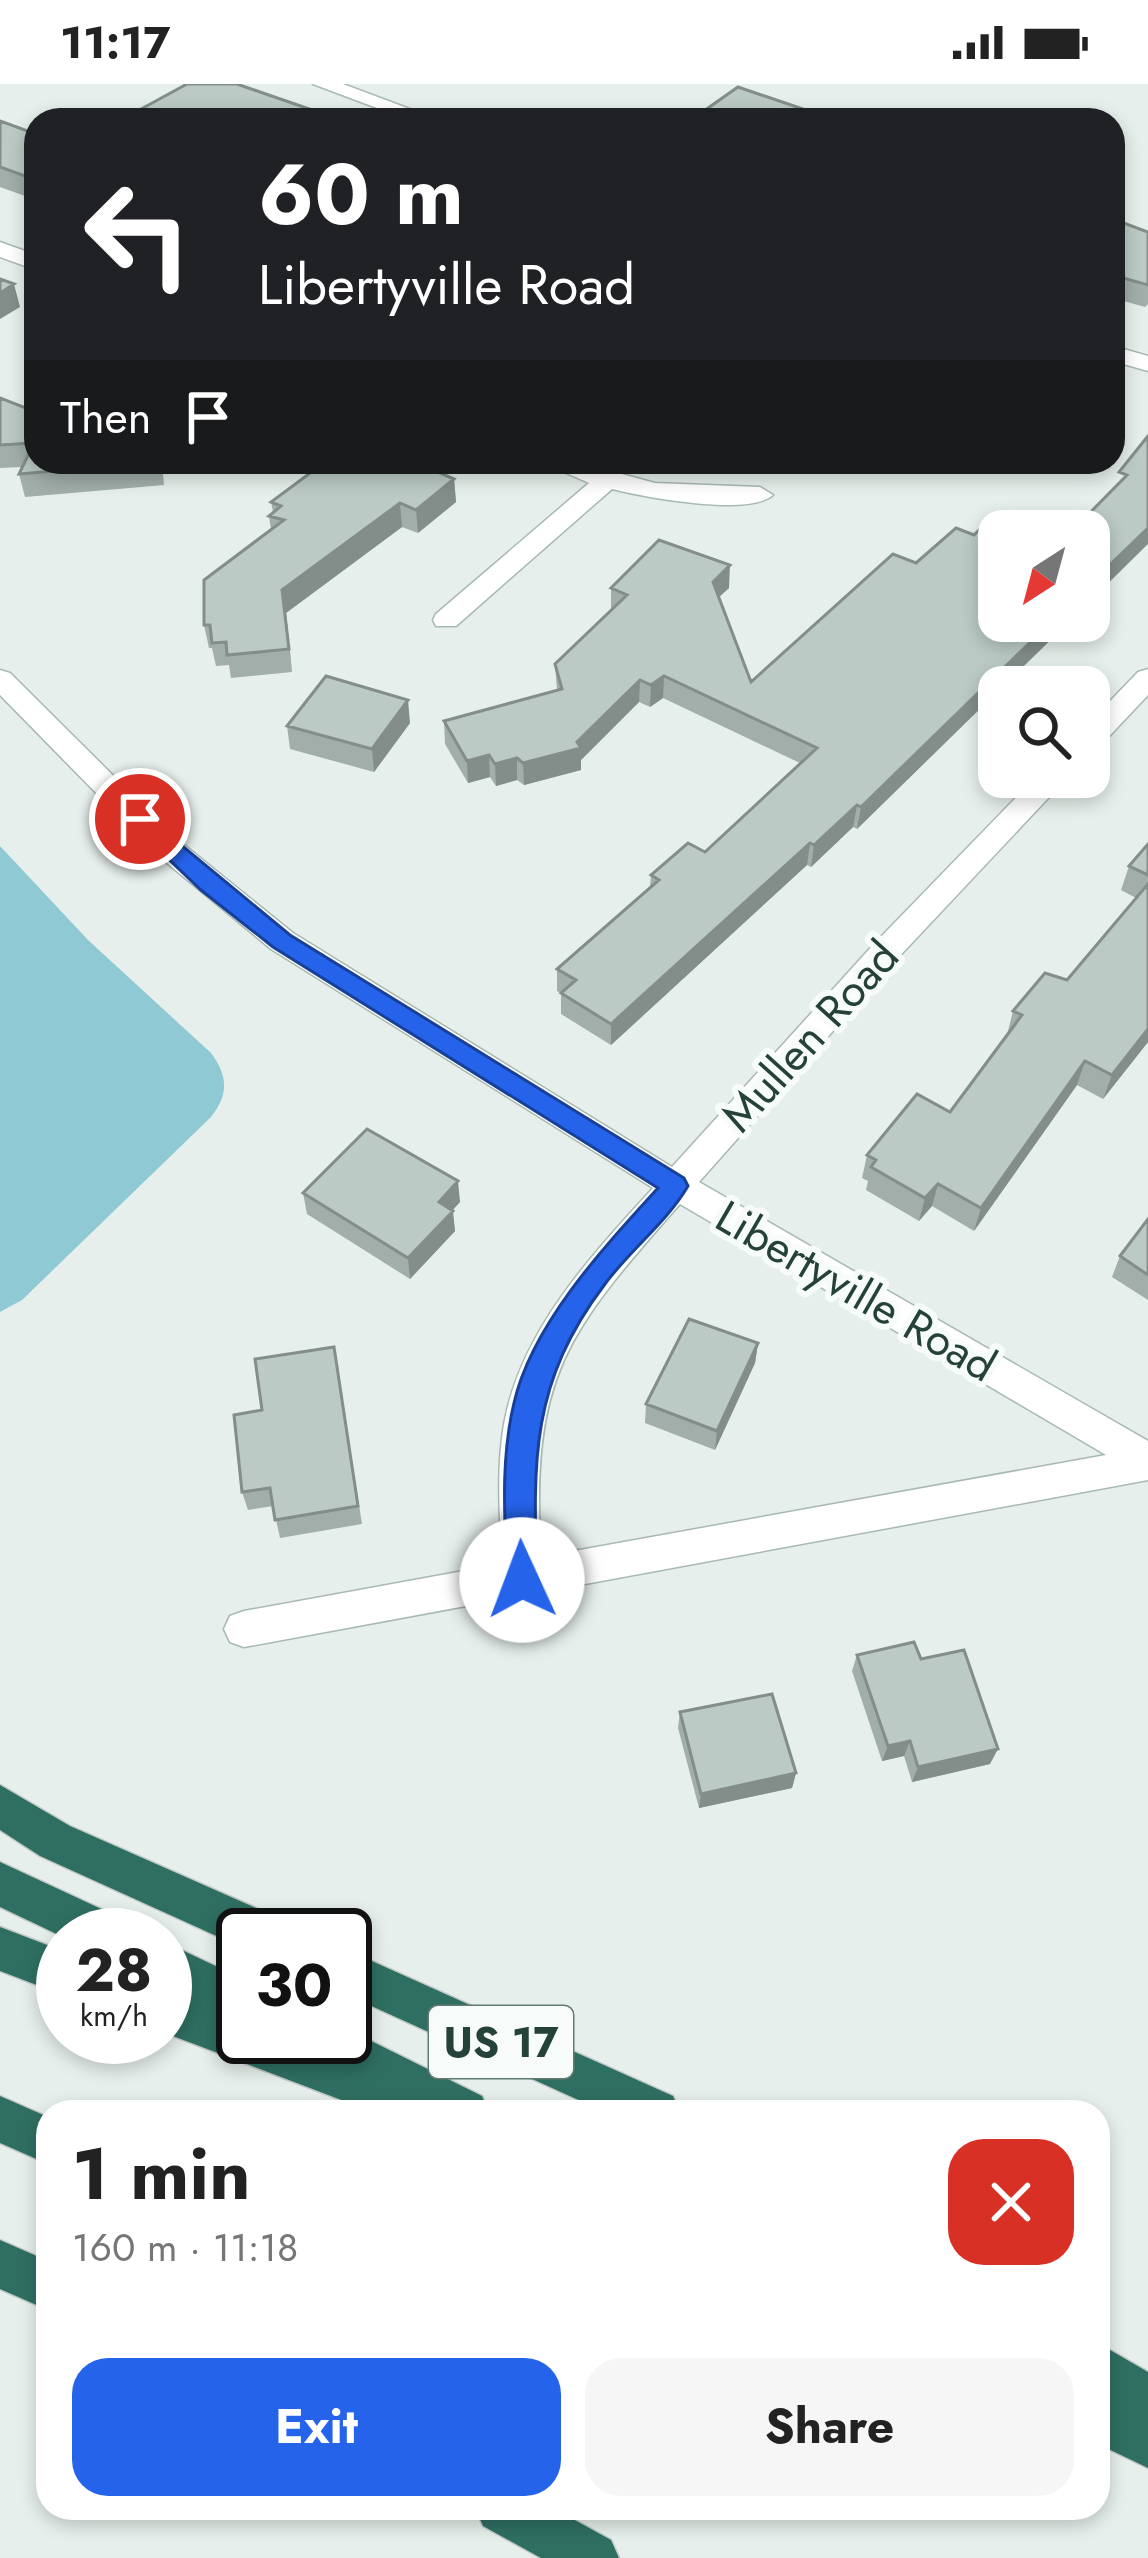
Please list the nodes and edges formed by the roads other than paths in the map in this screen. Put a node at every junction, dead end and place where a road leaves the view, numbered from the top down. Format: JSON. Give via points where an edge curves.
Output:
{"nodes":[{"id":1,"x":323,"y":84,"type":"edge"},
{"id":2,"x":394,"y":108,"type":"edge"},
{"id":3,"x":584,"y":474,"type":"edge"},
{"id":4,"x":605,"y":482,"type":"junction"},
{"id":5,"x":760,"y":494,"type":"dead end"},
{"id":6,"x":446,"y":620,"type":"dead end"},
{"id":7,"x":1148,"y":678,"type":"edge"},
{"id":8,"x":0,"y":679,"type":"edge"},
{"id":9,"x":1110,"y":718,"type":"edge"},
{"id":10,"x":1033,"y":798,"type":"edge"},
{"id":11,"x":675,"y":1186,"type":"junction"},
{"id":12,"x":1148,"y":1462,"type":"edge"},
{"id":13,"x":522,"y":1580,"type":"junction"},
{"id":14,"x":244,"y":1629,"type":"dead end"},
{"id":15,"x":0,"y":1806,"type":"edge"},
{"id":16,"x":0,"y":1884,"type":"edge"},
{"id":17,"x":50,"y":1908,"type":"edge"},
{"id":18,"x":216,"y":1913,"type":"edge"},
{"id":19,"x":0,"y":1949,"type":"edge"},
{"id":20,"x":36,"y":1963,"type":"edge"},
{"id":21,"x":372,"y":1983,"type":"edge"},
{"id":22,"x":192,"y":2021,"type":"edge"},
{"id":23,"x":369,"y":2064,"type":"edge"},
{"id":24,"x":402,"y":2100,"type":"edge"},
{"id":25,"x":442,"y":2100,"type":"edge"},
{"id":26,"x":630,"y":2100,"type":"edge"},
{"id":27,"x":0,"y":2119,"type":"edge"},
{"id":28,"x":36,"y":2136,"type":"edge"},
{"id":29,"x":0,"y":2264,"type":"edge"},
{"id":30,"x":36,"y":2280,"type":"edge"},
{"id":31,"x":1110,"y":2376,"type":"edge"},
{"id":32,"x":1148,"y":2402,"type":"edge"},
{"id":33,"x":1110,"y":2423,"type":"edge"},
{"id":34,"x":1148,"y":2443,"type":"edge"},
{"id":35,"x":523,"y":2520,"type":"edge"},
{"id":36,"x":593,"y":2558,"type":"edge"}],
"edges":[{"from":1,"to":2,"type":"street"},
{"from":3,"to":4,"type":"street"},
{"from":4,"to":5,"type":"street","via":[[668,496]]},
{"from":4,"to":6,"type":"street"},
{"from":7,"to":9,"type":"street"},
{"from":8,"to":11,"type":"street","name":"Libertyville Road","via":[[245,914]]},
{"from":10,"to":11,"type":"street","name":"Mullen Road"},
{"from":11,"to":12,"type":"street","name":"Libertyville Road"},
{"from":11,"to":13,"type":"street","name":"Mullen Road","via":[[596,1276],[528,1400],[519,1477]]},
{"from":12,"to":13,"type":"street","name":"Libertyville Road"},
{"from":13,"to":14,"type":"street","name":"Libertyville Road"},
{"from":15,"to":18,"type":"highway"},
{"from":16,"to":17,"type":"highway"},
{"from":19,"to":20,"type":"highway"},
{"from":21,"to":26,"type":"highway","number":"US 17"},
{"from":22,"to":24,"type":"highway"},
{"from":23,"to":25,"type":"highway"},
{"from":27,"to":28,"type":"highway"},
{"from":29,"to":30,"type":"highway"},
{"from":31,"to":32,"type":"highway"},
{"from":33,"to":34,"type":"highway"},
{"from":35,"to":36,"type":"highway"}]}
